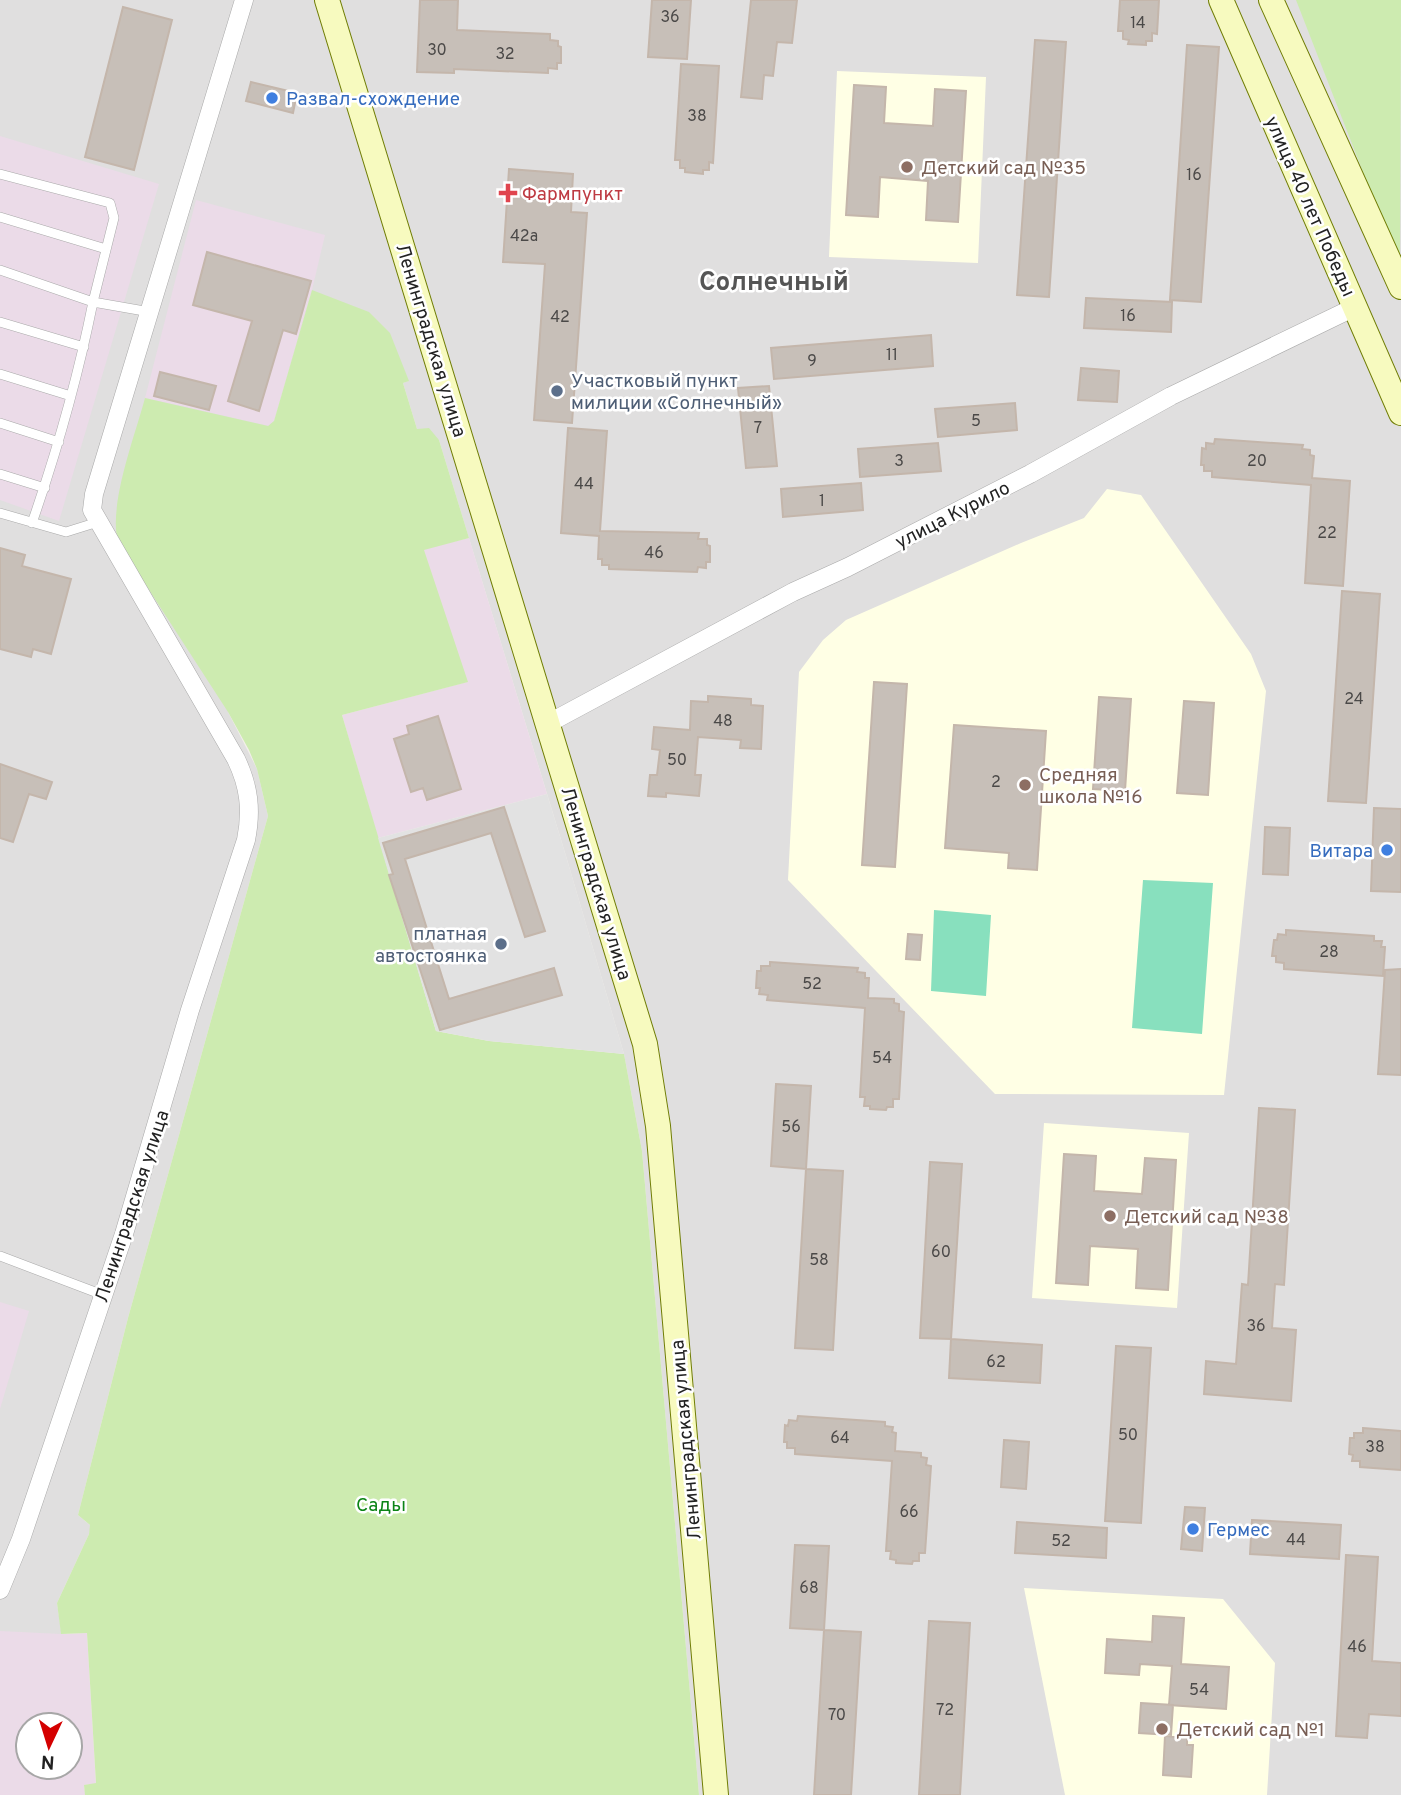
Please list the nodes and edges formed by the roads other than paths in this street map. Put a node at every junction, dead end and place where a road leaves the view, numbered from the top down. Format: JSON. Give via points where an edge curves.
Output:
{"nodes":[{"id":1,"x":244,"y":0,"type":"edge"},
{"id":2,"x":327,"y":0,"type":"edge"},
{"id":3,"x":1221,"y":0,"type":"edge"},
{"id":4,"x":1271,"y":0,"type":"edge"},
{"id":5,"x":0,"y":174,"type":"edge"},
{"id":6,"x":0,"y":217,"type":"edge"},
{"id":7,"x":106,"y":249,"type":"junction"},
{"id":8,"x":0,"y":270,"type":"edge"},
{"id":9,"x":1401,"y":287,"type":"edge"},
{"id":10,"x":93,"y":302,"type":"junction"},
{"id":11,"x":1356,"y":306,"type":"junction"},
{"id":12,"x":150,"y":312,"type":"junction"},
{"id":13,"x":0,"y":322,"type":"edge"},
{"id":14,"x":84,"y":347,"type":"junction"},
{"id":15,"x":0,"y":374,"type":"edge"},
{"id":16,"x":71,"y":396,"type":"junction"},
{"id":17,"x":1401,"y":413,"type":"edge"},
{"id":18,"x":0,"y":423,"type":"edge"},
{"id":19,"x":59,"y":442,"type":"junction"},
{"id":20,"x":0,"y":474,"type":"edge"},
{"id":21,"x":45,"y":488,"type":"junction"},
{"id":22,"x":0,"y":513,"type":"edge"},
{"id":23,"x":98,"y":522,"type":"junction"},
{"id":24,"x":32,"y":523,"type":"junction"},
{"id":25,"x":549,"y":723,"type":"junction"},
{"id":26,"x":0,"y":1256,"type":"edge"},
{"id":27,"x":103,"y":1295,"type":"junction"},
{"id":28,"x":0,"y":1590,"type":"edge"},
{"id":29,"x":716,"y":1795,"type":"edge"}],
"edges":[{"from":1,"to":12,"type":"street","name":"Ленинградская улица"},
{"from":2,"to":25,"type":"street","name":"Ленинградская улица"},
{"from":3,"to":11,"type":"street","name":"улица 40 лет Победы"},
{"from":4,"to":9,"type":"street"},
{"from":5,"to":7,"type":"lane","via":[[110,203],[114,218]]},
{"from":6,"to":7,"type":"lane"},
{"from":7,"to":10,"type":"lane"},
{"from":8,"to":10,"type":"lane"},
{"from":10,"to":12,"type":"lane"},
{"from":10,"to":14,"type":"lane"},
{"from":11,"to":17,"type":"street","name":"улица 40 лет Победы"},
{"from":11,"to":25,"type":"street","name":"улица Курило","via":[[1171,396],[1031,474],[793,592]]},
{"from":12,"to":23,"type":"street","name":"Ленинградская улица","via":[[94,494],[92,510]]},
{"from":13,"to":14,"type":"lane"},
{"from":14,"to":16,"type":"lane"},
{"from":15,"to":16,"type":"lane"},
{"from":16,"to":19,"type":"lane"},
{"from":18,"to":19,"type":"lane"},
{"from":19,"to":21,"type":"lane"},
{"from":20,"to":21,"type":"lane"},
{"from":21,"to":24,"type":"lane"},
{"from":22,"to":24,"type":"lane"},
{"from":23,"to":24,"type":"lane","via":[[66,532]]},
{"from":23,"to":27,"type":"street","name":"Ленинградская улица","via":[[236,759],[246,780],[250,808],[246,840]]},
{"from":25,"to":29,"type":"street","name":"Ленинградская улица","via":[[650,1065]]},
{"from":26,"to":27,"type":"lane"},
{"from":27,"to":28,"type":"street","name":"Ленинградская улица"}]}
